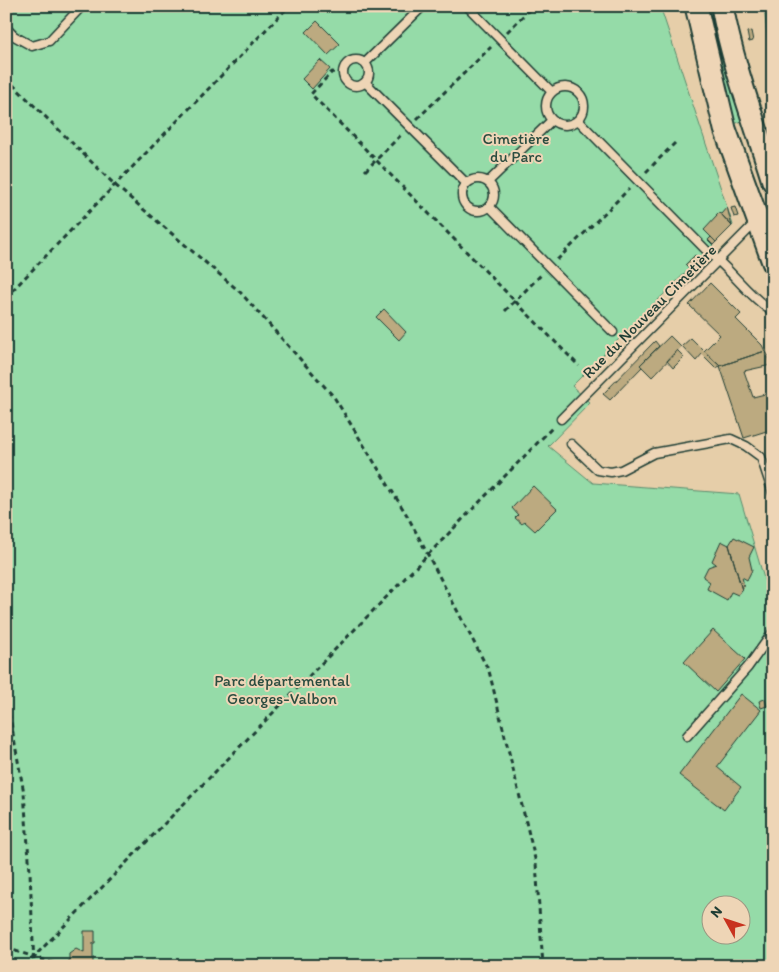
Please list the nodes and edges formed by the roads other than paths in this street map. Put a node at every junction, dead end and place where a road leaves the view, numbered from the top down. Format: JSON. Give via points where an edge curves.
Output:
{"nodes":[{"id":1,"x":82,"y":6,"type":"edge"},
{"id":2,"x":424,"y":6,"type":"edge"},
{"id":3,"x":467,"y":6,"type":"edge"},
{"id":4,"x":696,"y":6,"type":"edge"},
{"id":5,"x":722,"y":6,"type":"edge"},
{"id":6,"x":6,"y":28,"type":"edge"},
{"id":7,"x":365,"y":63,"type":"junction"},
{"id":8,"x":365,"y":82,"type":"junction"},
{"id":9,"x":552,"y":92,"type":"junction"},
{"id":10,"x":552,"y":120,"type":"junction"},
{"id":11,"x":578,"y":120,"type":"junction"},
{"id":12,"x":488,"y":182,"type":"junction"},
{"id":13,"x":773,"y":182,"type":"edge"},
{"id":14,"x":466,"y":183,"type":"junction"},
{"id":15,"x":748,"y":197,"type":"junction"},
{"id":16,"x":489,"y":206,"type":"junction"},
{"id":17,"x":757,"y":221,"type":"junction"},
{"id":18,"x":719,"y":259,"type":"junction"},
{"id":19,"x":773,"y":262,"type":"edge"},
{"id":20,"x":773,"y":312,"type":"edge"},
{"id":21,"x":613,"y":332,"type":"dead end"},
{"id":22,"x":560,"y":420,"type":"road end"},
{"id":23,"x":571,"y":444,"type":"dead end"},
{"id":24,"x":773,"y":494,"type":"edge"},
{"id":25,"x":773,"y":632,"type":"edge"},
{"id":26,"x":687,"y":736,"type":"dead end"}],
"edges":[{"from":1,"to":6,"type":"lane","via":[[48,41],[32,46]]},
{"from":2,"to":7,"type":"lane"},
{"from":3,"to":9,"type":"lane"},
{"from":4,"to":15,"type":"main road","via":[[725,129]]},
{"from":5,"to":13,"type":"main road","via":[[726,31],[762,137]]},
{"from":7,"to":8,"type":"lane","via":[[369,71]]},
{"from":7,"to":8,"type":"lane","via":[[353,60],[346,64],[343,73],[349,84],[357,86]]},
{"from":8,"to":14,"type":"lane"},
{"from":9,"to":10,"type":"lane","via":[[546,103]]},
{"from":9,"to":11,"type":"lane","via":[[557,88],[571,88],[581,96],[584,108]]},
{"from":10,"to":11,"type":"lane","via":[[556,124],[568,125]]},
{"from":10,"to":12,"type":"lane"},
{"from":11,"to":18,"type":"lane","via":[[707,251]]},
{"from":12,"to":14,"type":"lane","via":[[475,179]]},
{"from":12,"to":16,"type":"lane","via":[[494,197]]},
{"from":13,"to":15,"type":"main road"},
{"from":14,"to":16,"type":"lane","via":[[462,199],[468,208],[479,211]]},
{"from":15,"to":17,"type":"main road"},
{"from":16,"to":21,"type":"lane"},
{"from":17,"to":18,"type":"lane","name":"Rue du Nouveau Cimetière"},
{"from":17,"to":19,"type":"main road"},
{"from":18,"to":20,"type":"lane"},
{"from":18,"to":22,"type":"lane","name":"Rue du Nouveau Cimetière"},
{"from":23,"to":24,"type":"lane","via":[[598,470],[611,472],[654,453],[731,439],[761,457]]},
{"from":25,"to":26,"type":"lane","via":[[748,667]]}]}
